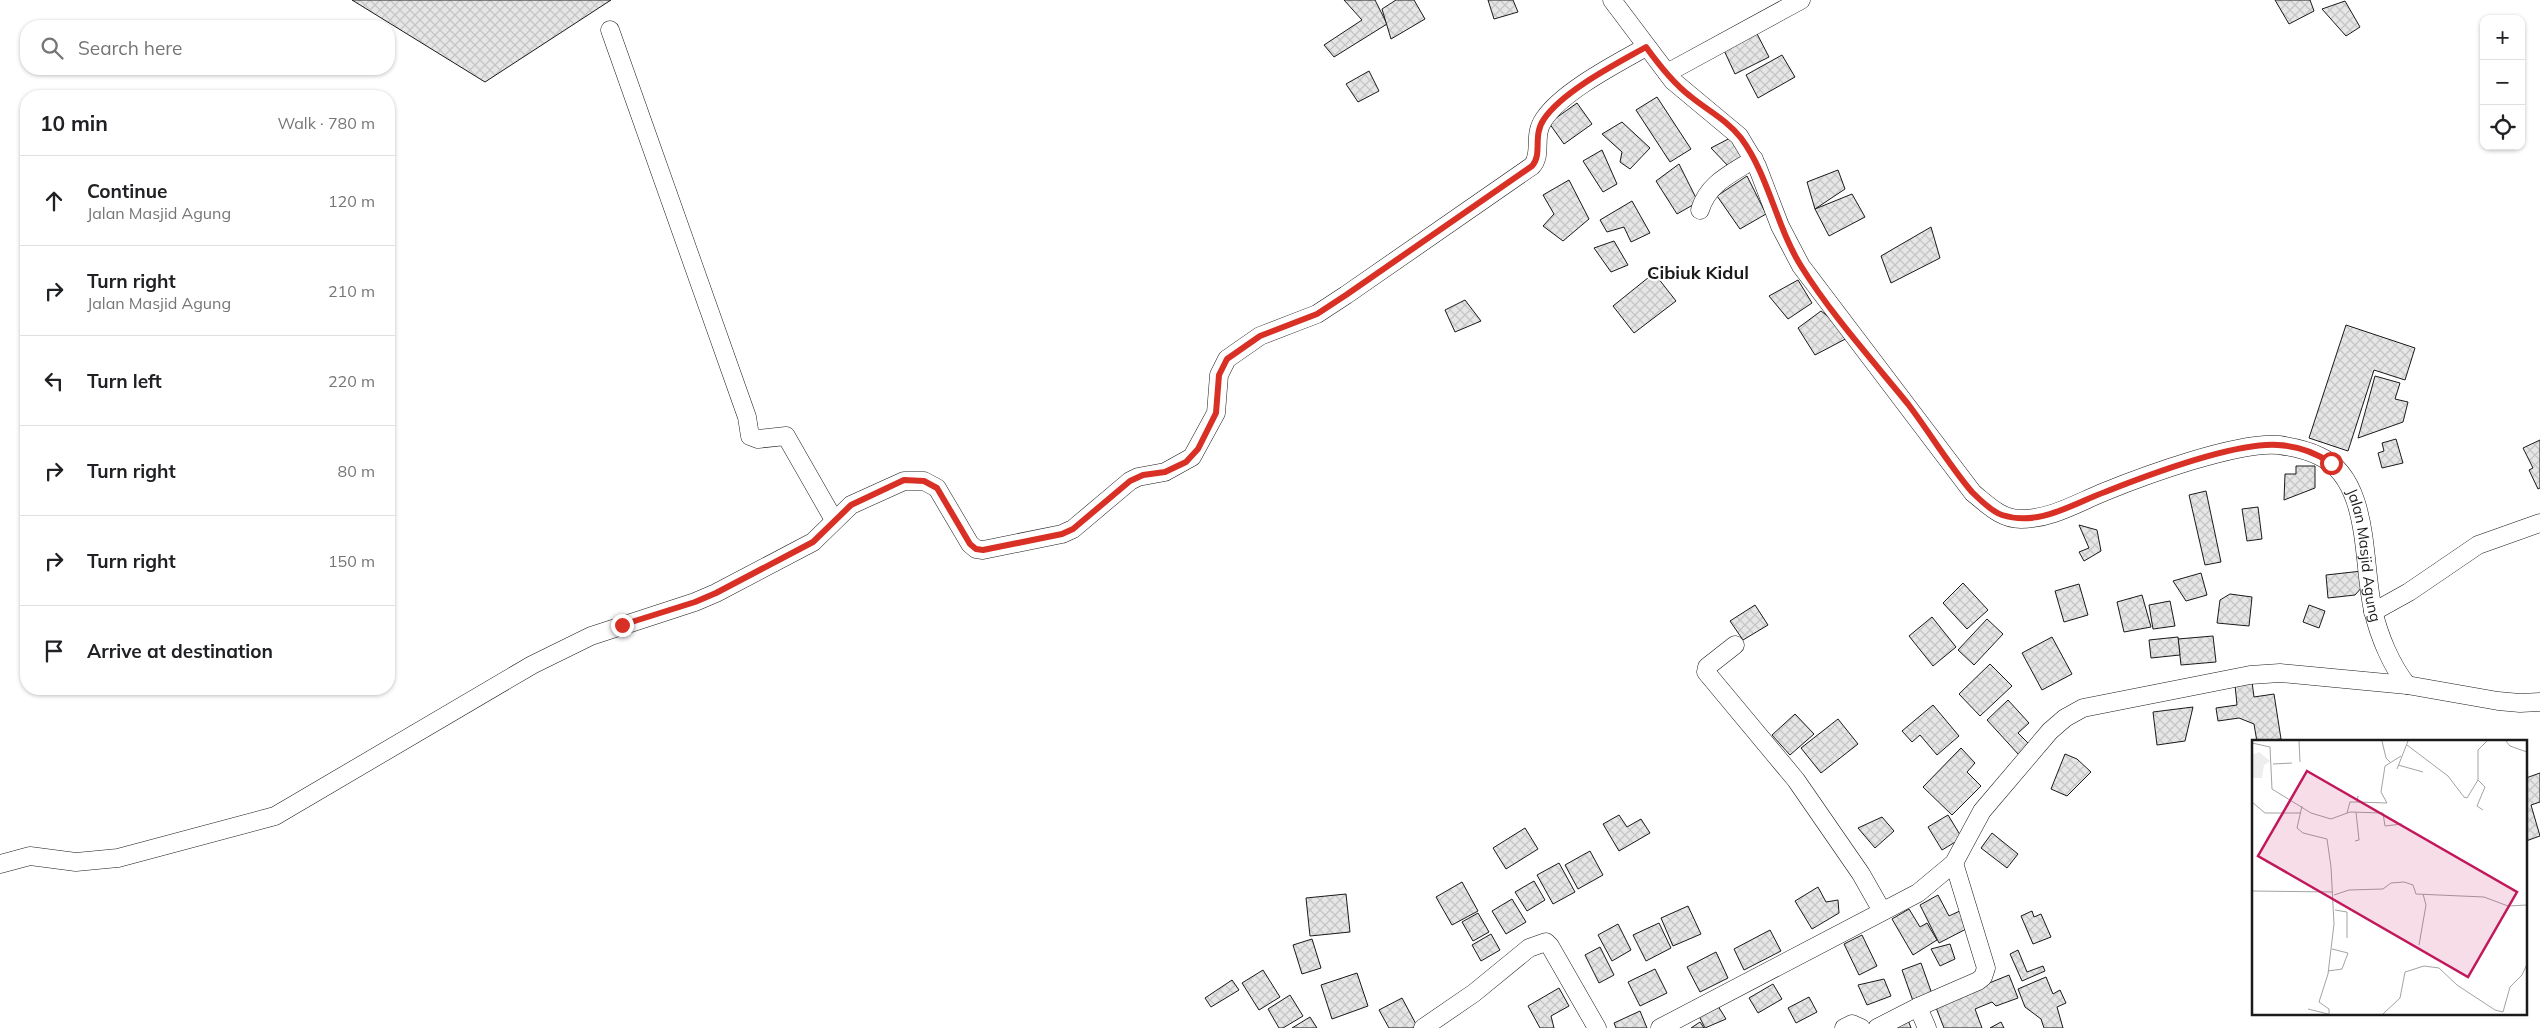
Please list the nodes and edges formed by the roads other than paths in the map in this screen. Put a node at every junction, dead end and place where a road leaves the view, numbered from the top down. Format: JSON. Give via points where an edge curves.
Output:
{"nodes":[{"id":1,"x":1612,"y":0,"type":"edge"},
{"id":2,"x":1800,"y":0,"type":"edge"},
{"id":3,"x":610,"y":30,"type":"dead end"},
{"id":4,"x":1646,"y":47,"type":"junction"},
{"id":5,"x":1667,"y":73,"type":"junction"},
{"id":6,"x":1754,"y":159,"type":"junction"},
{"id":7,"x":1700,"y":210,"type":"dead end"},
{"id":8,"x":834,"y":520,"type":"junction"},
{"id":9,"x":2540,"y":523,"type":"edge"},
{"id":10,"x":2373,"y":612,"type":"junction"},
{"id":11,"x":1734,"y":645,"type":"dead end"},
{"id":12,"x":2407,"y":686,"type":"junction"},
{"id":13,"x":2540,"y":702,"type":"edge"},
{"id":14,"x":1954,"y":863,"type":"junction"},
{"id":15,"x":0,"y":864,"type":"edge"},
{"id":16,"x":1882,"y":911,"type":"junction"},
{"id":17,"x":1918,"y":1007,"type":"junction"},
{"id":18,"x":1423,"y":1028,"type":"edge"},
{"id":19,"x":1597,"y":1028,"type":"edge"},
{"id":20,"x":1660,"y":1028,"type":"edge"},
{"id":21,"x":1844,"y":1028,"type":"edge"},
{"id":22,"x":1861,"y":1028,"type":"edge"},
{"id":23,"x":1877,"y":1028,"type":"edge"},
{"id":24,"x":1927,"y":1028,"type":"edge"}],
"edges":[{"from":1,"to":4,"type":"street","name":"Jalan Masjid Agung"},
{"from":2,"to":5,"type":"street"},
{"from":3,"to":8,"type":"street","via":[[747,417],[750,436],[758,439],[786,436]]},
{"from":4,"to":5,"type":"street","name":"Jalan Masjid Agung"},
{"from":4,"to":8,"type":"street","via":[[1608,68],[1560,102],[1544,118],[1538,131],[1538,157],[1532,166],[1317,314],[1260,336],[1227,359],[1219,375],[1216,413],[1192,457],[1165,472],[1143,475],[1130,481],[1073,529],[1052,537],[976,549],[937,488],[916,479],[888,487],[851,505]]},
{"from":5,"to":6,"type":"street","name":"Jalan Masjid Agung","via":[[1689,96],[1732,128]]},
{"from":6,"to":7,"type":"street","via":[[1712,187],[1706,193]]},
{"from":6,"to":10,"type":"street","name":"Jalan Masjid Agung","via":[[1780,226],[1817,290],[1973,492],[1999,514],[2020,519],[2063,511],[2104,492],[2203,458],[2252,447],[2278,445],[2300,449],[2331,463],[2353,494],[2360,514]]},
{"from":8,"to":15,"type":"street","via":[[813,542],[716,593],[592,636],[532,665],[275,816],[118,858],[76,862],[30,856]]},
{"from":9,"to":10,"type":"street","via":[[2478,545],[2409,592]]},
{"from":10,"to":12,"type":"street","name":"Jalan Masjid Agung","via":[[2384,645]]},
{"from":11,"to":16,"type":"street","via":[[1707,667],[1706,672],[1796,780],[1861,874]]},
{"from":12,"to":13,"type":"street","via":[[2498,701]]},
{"from":12,"to":14,"type":"street","via":[[2280,673],[2250,675],[2083,708],[2050,731],[1982,811]]},
{"from":14,"to":16,"type":"street","via":[[1918,893]]},
{"from":14,"to":17,"type":"street","via":[[1986,968],[1978,981]]},
{"from":16,"to":20,"type":"street"},
{"from":17,"to":23,"type":"street"},
{"from":17,"to":24,"type":"street"},
{"from":18,"to":19,"type":"street","via":[[1474,993],[1530,948],[1546,942]]},
{"from":21,"to":22,"type":"street","via":[[1852,1024]]}]}
